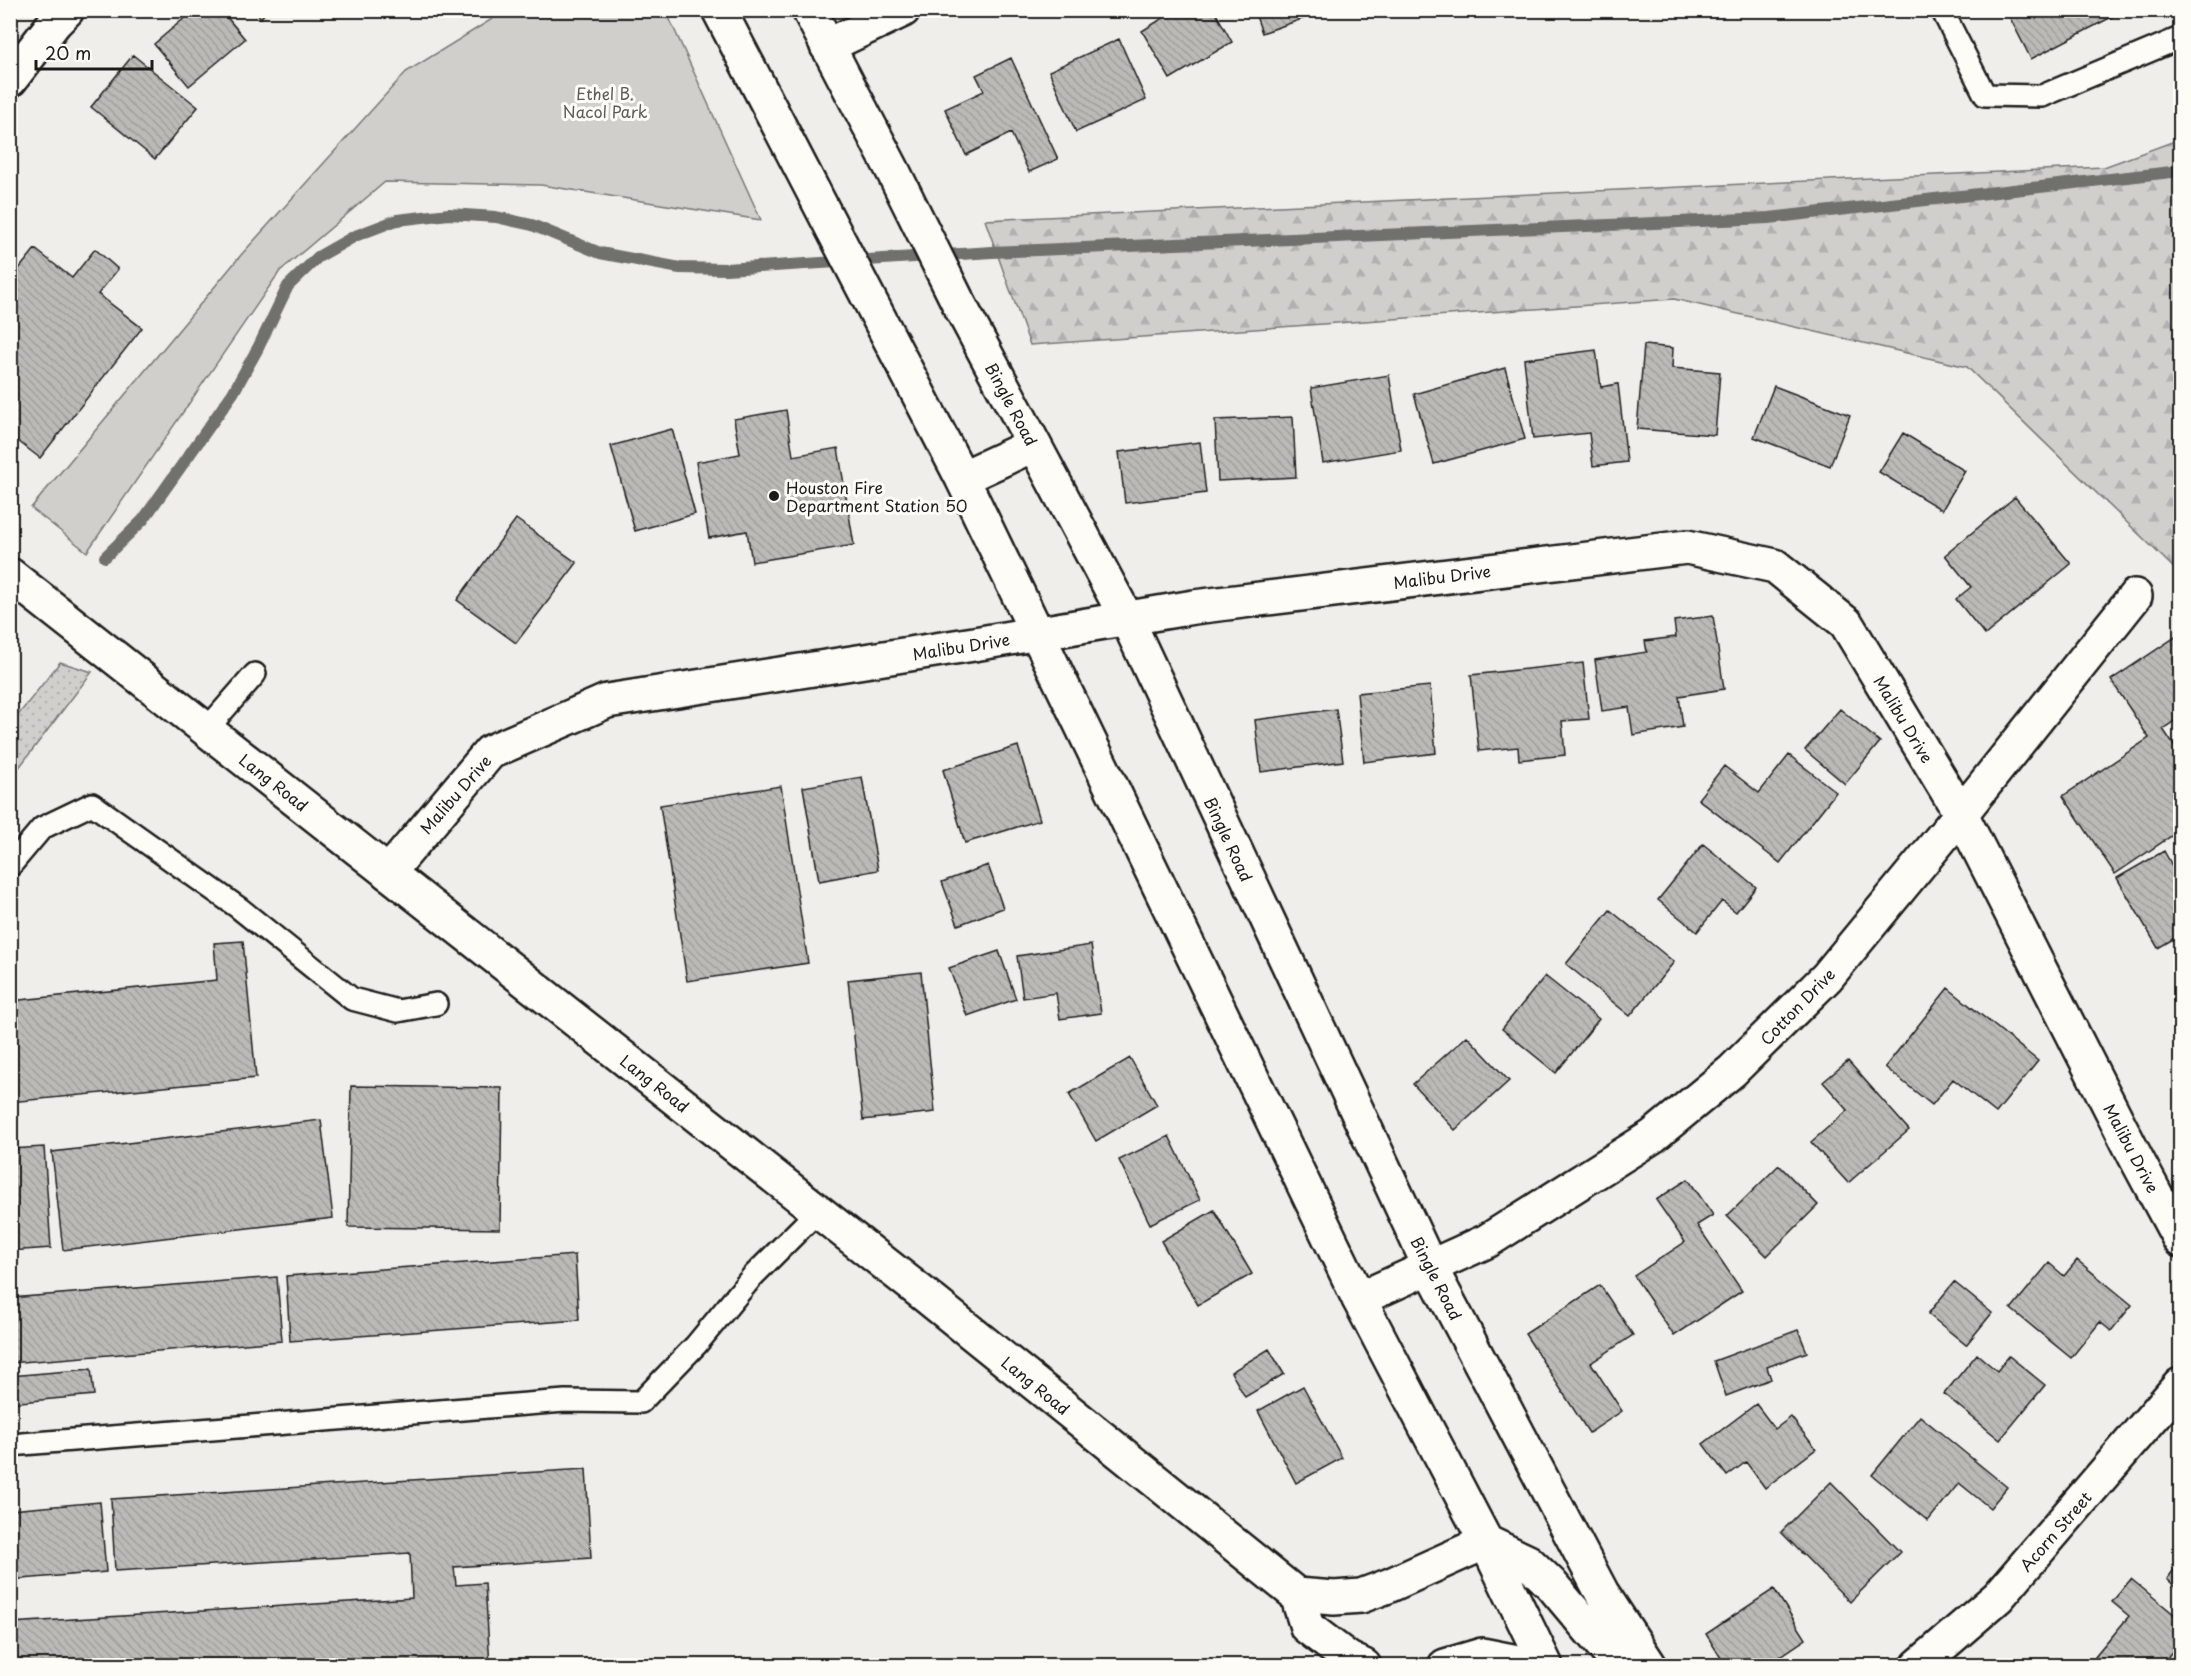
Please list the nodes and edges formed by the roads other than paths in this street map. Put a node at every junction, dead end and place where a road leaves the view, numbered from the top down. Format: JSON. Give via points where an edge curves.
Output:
{"nodes":[{"id":1,"x":719,"y":10,"type":"edge"},
{"id":2,"x":809,"y":10,"type":"edge"},
{"id":3,"x":903,"y":10,"type":"edge"},
{"id":4,"x":1942,"y":10,"type":"edge"},
{"id":5,"x":54,"y":14,"type":"edge"},
{"id":6,"x":2181,"y":38,"type":"edge"},
{"id":7,"x":827,"y":46,"type":"junction"},
{"id":8,"x":10,"y":80,"type":"edge"},
{"id":9,"x":1033,"y":445,"type":"junction"},
{"id":10,"x":962,"y":478,"type":"junction"},
{"id":11,"x":10,"y":574,"type":"edge"},
{"id":12,"x":2135,"y":596,"type":"dead end"},
{"id":13,"x":1127,"y":618,"type":"junction"},
{"id":14,"x":1037,"y":633,"type":"junction"},
{"id":15,"x":255,"y":674,"type":"dead end"},
{"id":16,"x":207,"y":729,"type":"junction"},
{"id":17,"x":1961,"y":814,"type":"junction"},
{"id":18,"x":10,"y":866,"type":"edge"},
{"id":19,"x":388,"y":873,"type":"junction"},
{"id":20,"x":436,"y":1004,"type":"dead end"},
{"id":21,"x":818,"y":1211,"type":"junction"},
{"id":22,"x":2181,"y":1240,"type":"edge"},
{"id":23,"x":1430,"y":1267,"type":"junction"},
{"id":24,"x":1359,"y":1299,"type":"junction"},
{"id":25,"x":2181,"y":1385,"type":"edge"},
{"id":26,"x":10,"y":1445,"type":"edge"},
{"id":27,"x":1486,"y":1542,"type":"junction"},
{"id":28,"x":1298,"y":1595,"type":"junction"},
{"id":29,"x":1364,"y":1665,"type":"edge"},
{"id":30,"x":1445,"y":1665,"type":"edge"},
{"id":31,"x":1538,"y":1665,"type":"edge"},
{"id":32,"x":1546,"y":1665,"type":"edge"},
{"id":33,"x":1620,"y":1665,"type":"edge"},
{"id":34,"x":1650,"y":1665,"type":"edge"},
{"id":35,"x":1918,"y":1665,"type":"edge"}],
"edges":[{"from":1,"to":10,"type":"street"},
{"from":2,"to":7,"type":"street","name":"Bingle Road"},
{"from":3,"to":7,"type":"street"},
{"from":4,"to":6,"type":"lane","via":[[1985,95],[2042,96]]},
{"from":5,"to":8,"type":"street"},
{"from":7,"to":9,"type":"street","name":"Bingle Road"},
{"from":9,"to":10,"type":"street"},
{"from":9,"to":13,"type":"street","name":"Bingle Road"},
{"from":10,"to":14,"type":"street"},
{"from":11,"to":16,"type":"street","name":"Lang Road"},
{"from":12,"to":17,"type":"street","name":"Cotton Drive"},
{"from":13,"to":14,"type":"street","name":"Malibu Drive"},
{"from":13,"to":17,"type":"street","name":"Malibu Drive","via":[[1417,578],[1687,547],[1775,566],[1846,622]]},
{"from":13,"to":23,"type":"street","name":"Bingle Road"},
{"from":14,"to":19,"type":"street","name":"Malibu Drive","via":[[607,701],[490,752]]},
{"from":14,"to":24,"type":"street"},
{"from":15,"to":16,"type":"lane"},
{"from":16,"to":19,"type":"street","name":"Lang Road"},
{"from":17,"to":22,"type":"street","name":"Malibu Drive"},
{"from":17,"to":23,"type":"street","name":"Cotton Drive","via":[[1827,977],[1732,1071],[1653,1136],[1487,1241]]},
{"from":18,"to":20,"type":"lane","via":[[42,828],[92,804],[239,908],[352,999],[398,1011]]},
{"from":19,"to":21,"type":"street","name":"Lang Road"},
{"from":21,"to":26,"type":"lane","via":[[752,1277],[696,1346],[641,1402],[565,1401]]},
{"from":21,"to":28,"type":"street","name":"Lang Road"},
{"from":23,"to":24,"type":"street","name":"Cotton Drive"},
{"from":23,"to":34,"type":"street","name":"Bingle Road","via":[[1602,1593]]},
{"from":24,"to":27,"type":"street"},
{"from":25,"to":35,"type":"street","name":"Acorn Street","via":[[1998,1597]]},
{"from":27,"to":28,"type":"street","via":[[1361,1596]]},
{"from":27,"to":32,"type":"street"},
{"from":27,"to":33,"type":"street","via":[[1528,1562]]},
{"from":28,"to":29,"type":"street","via":[[1307,1627],[1348,1659]]},
{"from":30,"to":31,"type":"street","via":[[1482,1655]]}]}
